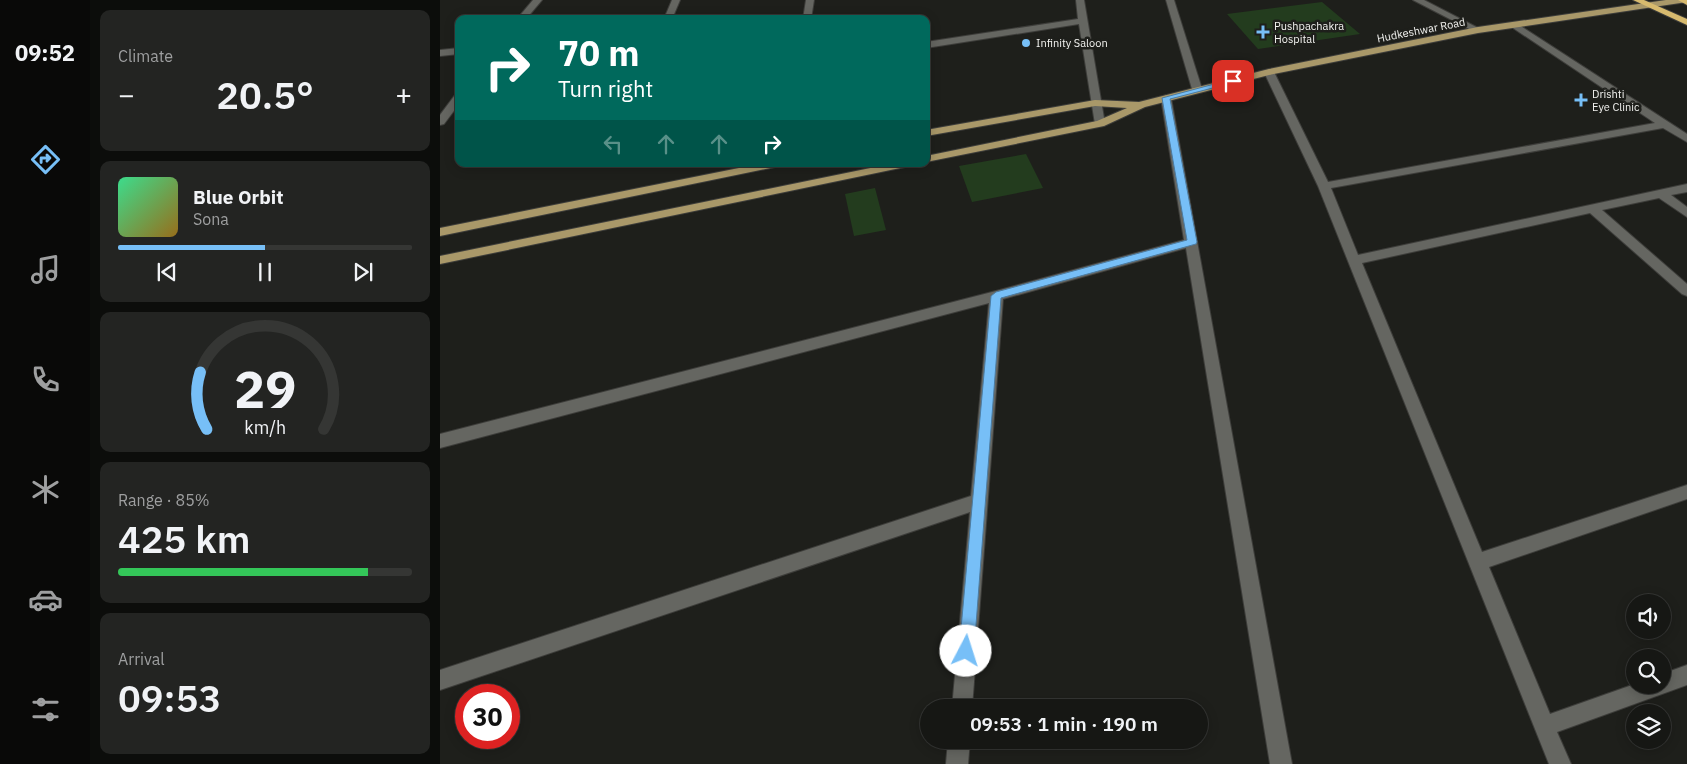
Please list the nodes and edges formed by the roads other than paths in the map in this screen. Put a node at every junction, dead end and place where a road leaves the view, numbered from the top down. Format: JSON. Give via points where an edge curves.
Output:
{"nodes":[{"id":1,"x":538,"y":0,"type":"edge"},
{"id":2,"x":676,"y":0,"type":"edge"},
{"id":3,"x":810,"y":0,"type":"edge"},
{"id":4,"x":1080,"y":0,"type":"edge"},
{"id":5,"x":1170,"y":0,"type":"edge"},
{"id":6,"x":1416,"y":0,"type":"edge"},
{"id":7,"x":1636,"y":0,"type":"edge"},
{"id":8,"x":1684,"y":1,"type":"edge"},
{"id":9,"x":1650,"y":5,"type":"junction"},
{"id":10,"x":525,"y":15,"type":"edge"},
{"id":11,"x":670,"y":15,"type":"edge"},
{"id":12,"x":808,"y":15,"type":"edge"},
{"id":13,"x":1084,"y":21,"type":"junction"},
{"id":14,"x":1687,"y":22,"type":"edge"},
{"id":15,"x":1516,"y":26,"type":"junction"},
{"id":16,"x":1478,"y":30,"type":"junction"},
{"id":17,"x":930,"y":44,"type":"edge"},
{"id":18,"x":455,"y":51,"type":"edge"},
{"id":19,"x":440,"y":53,"type":"edge"},
{"id":20,"x":1269,"y":72,"type":"junction"},
{"id":21,"x":1197,"y":90,"type":"junction"},
{"id":22,"x":1166,"y":98,"type":"junction"},
{"id":23,"x":455,"y":102,"type":"edge"},
{"id":24,"x":1094,"y":103,"type":"junction"},
{"id":25,"x":1142,"y":105,"type":"junction"},
{"id":26,"x":455,"y":120,"type":"edge"},
{"id":27,"x":440,"y":122,"type":"edge"},
{"id":28,"x":1100,"y":124,"type":"junction"},
{"id":29,"x":1665,"y":124,"type":"junction"},
{"id":30,"x":930,"y":132,"type":"edge"},
{"id":31,"x":1687,"y":138,"type":"edge"},
{"id":32,"x":930,"y":159,"type":"edge"},
{"id":33,"x":760,"y":167,"type":"edge"},
{"id":34,"x":891,"y":167,"type":"edge"},
{"id":35,"x":1324,"y":186,"type":"junction"},
{"id":36,"x":1687,"y":188,"type":"edge"},
{"id":37,"x":1661,"y":194,"type":"junction"},
{"id":38,"x":1592,"y":208,"type":"junction"},
{"id":39,"x":1687,"y":213,"type":"edge"},
{"id":40,"x":440,"y":232,"type":"edge"},
{"id":41,"x":1192,"y":242,"type":"junction"},
{"id":42,"x":440,"y":260,"type":"edge"},
{"id":43,"x":1354,"y":260,"type":"junction"},
{"id":44,"x":1687,"y":291,"type":"edge"},
{"id":45,"x":996,"y":296,"type":"junction"},
{"id":46,"x":440,"y":441,"type":"edge"},
{"id":47,"x":1687,"y":492,"type":"edge"},
{"id":48,"x":979,"y":501,"type":"junction"},
{"id":49,"x":1477,"y":562,"type":"junction"},
{"id":50,"x":1687,"y":675,"type":"edge"},
{"id":51,"x":440,"y":680,"type":"edge"},
{"id":52,"x":1671,"y":681,"type":"edge"},
{"id":53,"x":1633,"y":694,"type":"edge"},
{"id":54,"x":963,"y":699,"type":"edge"},
{"id":55,"x":1544,"y":726,"type":"junction"},
{"id":56,"x":958,"y":749,"type":"edge"},
{"id":57,"x":957,"y":764,"type":"edge"},
{"id":58,"x":1281,"y":764,"type":"edge"},
{"id":59,"x":1560,"y":764,"type":"edge"}],
"edges":[{"from":1,"to":10,"type":"street"},
{"from":2,"to":11,"type":"street"},
{"from":3,"to":12,"type":"street"},
{"from":4,"to":13,"type":"street"},
{"from":5,"to":21,"type":"street"},
{"from":6,"to":16,"type":"street"},
{"from":7,"to":9,"type":"highway"},
{"from":8,"to":9,"type":"main road","name":"Hudkeshwar Road"},
{"from":9,"to":14,"type":"highway"},
{"from":9,"to":15,"type":"main road","name":"Hudkeshwar Road"},
{"from":13,"to":17,"type":"street"},
{"from":13,"to":24,"type":"street"},
{"from":15,"to":16,"type":"main road","name":"Hudkeshwar Road"},
{"from":15,"to":29,"type":"street"},
{"from":16,"to":20,"type":"main road","name":"Hudkeshwar Road"},
{"from":18,"to":19,"type":"street"},
{"from":20,"to":21,"type":"main road","name":"Hudkeshwar Road"},
{"from":20,"to":35,"type":"street"},
{"from":21,"to":22,"type":"main road","name":"Hudkeshwar Road"},
{"from":22,"to":25,"type":"main road","name":"Hudkeshwar Road"},
{"from":22,"to":41,"type":"street"},
{"from":23,"to":27,"type":"street"},
{"from":24,"to":25,"type":"main road"},
{"from":24,"to":28,"type":"street"},
{"from":24,"to":30,"type":"main road"},
{"from":25,"to":28,"type":"main road"},
{"from":26,"to":27,"type":"street"},
{"from":28,"to":32,"type":"main road"},
{"from":29,"to":31,"type":"street"},
{"from":29,"to":35,"type":"street"},
{"from":33,"to":40,"type":"main road"},
{"from":34,"to":42,"type":"main road"},
{"from":35,"to":43,"type":"street"},
{"from":36,"to":37,"type":"street"},
{"from":37,"to":38,"type":"street"},
{"from":37,"to":39,"type":"street"},
{"from":38,"to":43,"type":"street"},
{"from":38,"to":44,"type":"street"},
{"from":41,"to":45,"type":"street"},
{"from":41,"to":58,"type":"street"},
{"from":43,"to":49,"type":"street"},
{"from":45,"to":46,"type":"street"},
{"from":45,"to":48,"type":"street"},
{"from":47,"to":49,"type":"street"},
{"from":48,"to":51,"type":"street"},
{"from":48,"to":54,"type":"street"},
{"from":49,"to":55,"type":"street"},
{"from":50,"to":52,"type":"street"},
{"from":53,"to":55,"type":"street"},
{"from":55,"to":59,"type":"street"},
{"from":56,"to":57,"type":"street"}]}
